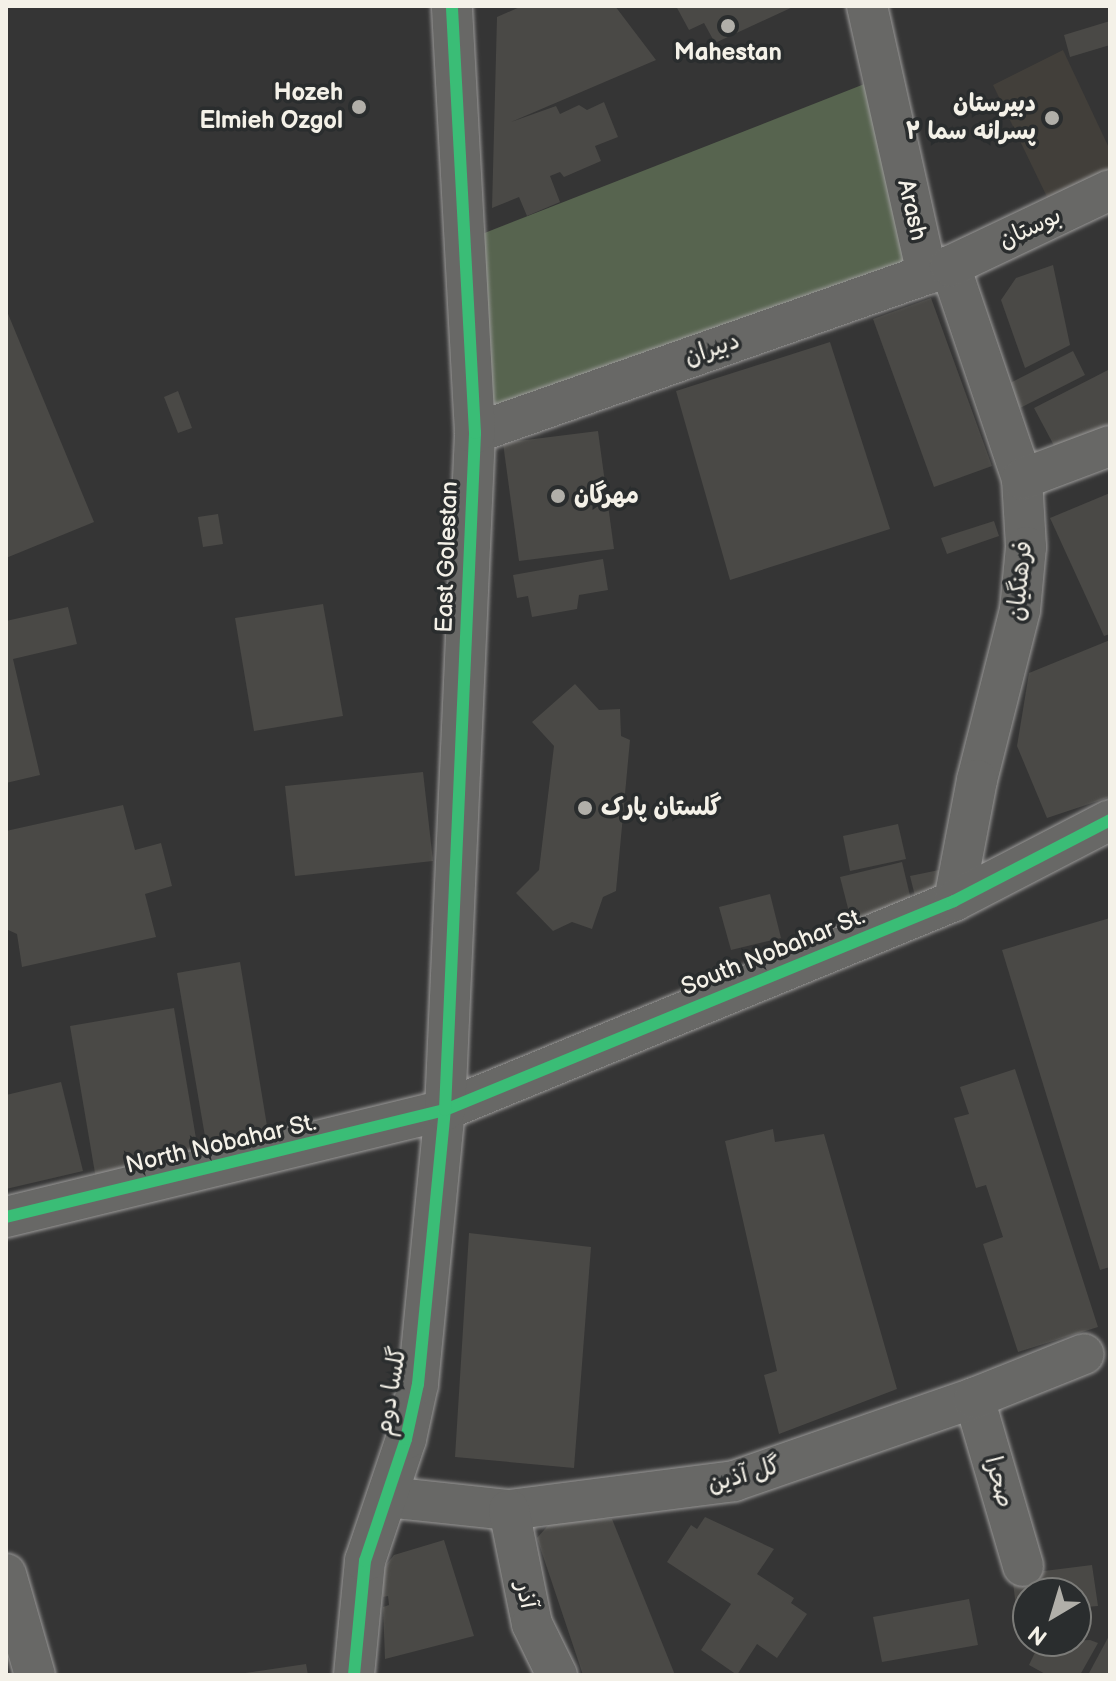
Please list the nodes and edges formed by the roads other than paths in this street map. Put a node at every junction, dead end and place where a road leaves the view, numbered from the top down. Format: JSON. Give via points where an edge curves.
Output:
{"nodes":[{"id":1,"x":452,"y":6,"type":"edge"},
{"id":2,"x":867,"y":6,"type":"edge"},
{"id":3,"x":1110,"y":190,"type":"edge"},
{"id":4,"x":938,"y":270,"type":"junction"},
{"id":5,"x":475,"y":433,"type":"junction"},
{"id":6,"x":1110,"y":446,"type":"edge"},
{"id":7,"x":1022,"y":479,"type":"junction"},
{"id":8,"x":1110,"y":820,"type":"edge"},
{"id":9,"x":954,"y":901,"type":"junction"},
{"id":10,"x":445,"y":1110,"type":"junction"},
{"id":11,"x":6,"y":1217,"type":"edge"},
{"id":12,"x":6,"y":1245,"type":"edge"},
{"id":13,"x":1084,"y":1354,"type":"dead end"},
{"id":14,"x":974,"y":1398,"type":"junction"},
{"id":15,"x":387,"y":1497,"type":"junction"},
{"id":16,"x":509,"y":1510,"type":"junction"},
{"id":17,"x":1023,"y":1566,"type":"dead end"},
{"id":18,"x":6,"y":1574,"type":"edge"},
{"id":19,"x":35,"y":1675,"type":"edge"},
{"id":20,"x":354,"y":1675,"type":"edge"},
{"id":21,"x":557,"y":1675,"type":"edge"}],
"edges":[{"from":1,"to":5,"type":"street","name":"East Golestan"},
{"from":2,"to":4,"type":"street","name":"Arash"},
{"from":3,"to":4,"type":"street","name":"بوستان"},
{"from":4,"to":5,"type":"street","name":"دبیران"},
{"from":4,"to":7,"type":"street","name":"فرهنگیان"},
{"from":5,"to":10,"type":"street","name":"East Golestan"},
{"from":6,"to":7,"type":"street"},
{"from":7,"to":9,"type":"street","name":"فرهنگیان","via":[[1026,547],[1020,610],[977,780]]},
{"from":8,"to":9,"type":"street","name":"South Nobahar St."},
{"from":9,"to":10,"type":"street","name":"South Nobahar St."},
{"from":10,"to":11,"type":"street","name":"North Nobahar St."},
{"from":10,"to":12,"type":"street","name":"North Nobahar St.","via":[[399,1151]]},
{"from":10,"to":15,"type":"street","name":"گلسا دوم","via":[[418,1384]]},
{"from":13,"to":14,"type":"street","name":"گل آذین"},
{"from":14,"to":16,"type":"street","name":"گل آذین","via":[[734,1481]]},
{"from":14,"to":17,"type":"street","name":"صحرا"},
{"from":15,"to":16,"type":"street","name":"گل آذین"},
{"from":15,"to":20,"type":"street","name":"گلسا دوم","via":[[365,1561]]},
{"from":16,"to":21,"type":"street","name":"آذر","via":[[532,1624]]},
{"from":18,"to":19,"type":"street"}]}
